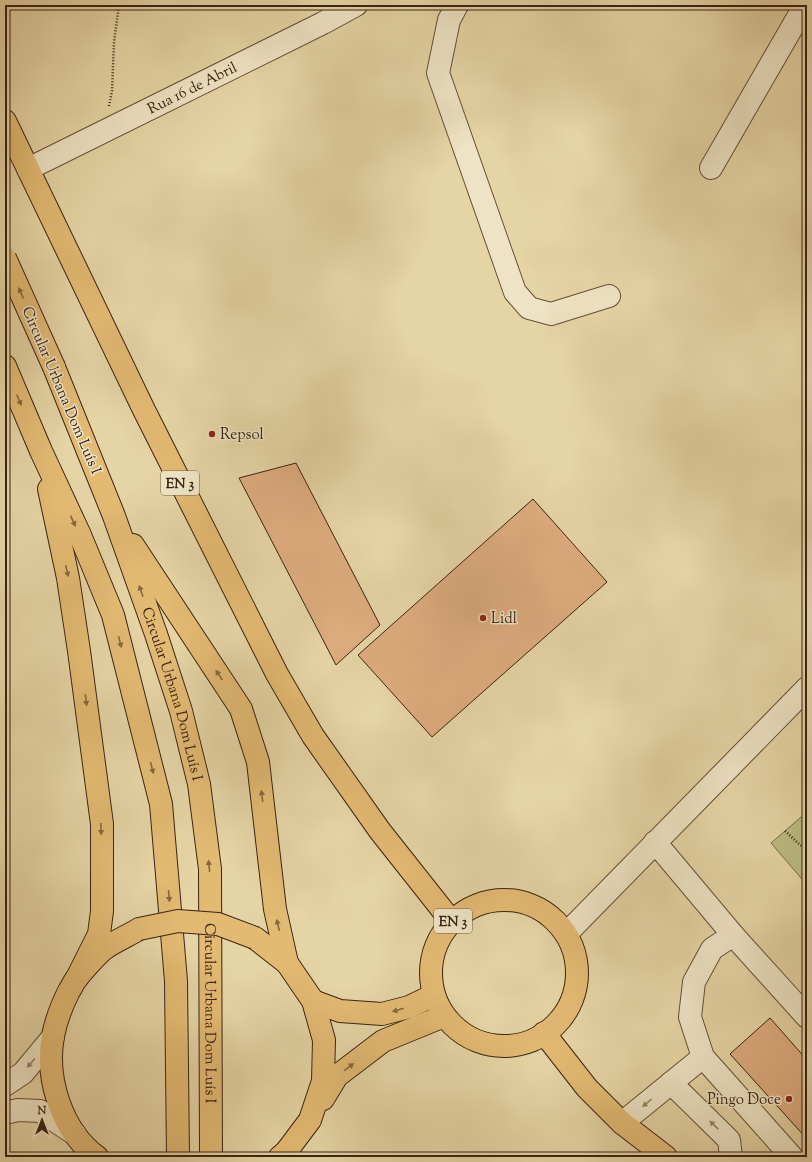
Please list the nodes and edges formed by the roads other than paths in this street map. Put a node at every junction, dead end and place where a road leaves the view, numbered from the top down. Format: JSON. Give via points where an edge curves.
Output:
{"nodes":[{"id":1,"x":356,"y":5,"type":"edge"},
{"id":2,"x":457,"y":5,"type":"edge"},
{"id":3,"x":798,"y":12,"type":"edge"},
{"id":4,"x":5,"y":121,"type":"edge"},
{"id":5,"x":711,"y":168,"type":"dead end"},
{"id":6,"x":28,"y":169,"type":"junction"},
{"id":7,"x":5,"y":258,"type":"edge"},
{"id":8,"x":609,"y":296,"type":"dead end"},
{"id":9,"x":5,"y":366,"type":"edge"},
{"id":10,"x":37,"y":443,"type":"junction"},
{"id":11,"x":114,"y":516,"type":"junction"},
{"id":12,"x":807,"y":688,"type":"edge"},
{"id":13,"x":655,"y":842,"type":"junction"},
{"id":14,"x":452,"y":922,"type":"junction"},
{"id":15,"x":566,"y":934,"type":"junction"},
{"id":16,"x":733,"y":935,"type":"junction"},
{"id":17,"x":287,"y":963,"type":"junction"},
{"id":18,"x":76,"y":978,"type":"junction"},
{"id":19,"x":434,"y":995,"type":"junction"},
{"id":20,"x":313,"y":1001,"type":"junction"},
{"id":21,"x":444,"y":1016,"type":"junction"},
{"id":22,"x":807,"y":1017,"type":"edge"},
{"id":23,"x":544,"y":1033,"type":"junction"},
{"id":24,"x":53,"y":1037,"type":"junction"},
{"id":25,"x":703,"y":1057,"type":"junction"},
{"id":26,"x":671,"y":1083,"type":"junction"},
{"id":27,"x":5,"y":1084,"type":"edge"},
{"id":28,"x":5,"y":1113,"type":"edge"},
{"id":29,"x":310,"y":1120,"type":"junction"},
{"id":30,"x":622,"y":1122,"type":"junction"},
{"id":31,"x":88,"y":1150,"type":"edge"},
{"id":32,"x":284,"y":1155,"type":"edge"},
{"id":33,"x":178,"y":1157,"type":"edge"},
{"id":34,"x":211,"y":1157,"type":"edge"},
{"id":35,"x":666,"y":1157,"type":"edge"},
{"id":36,"x":731,"y":1157,"type":"edge"},
{"id":37,"x":792,"y":1157,"type":"edge"}],
"edges":[{"from":1,"to":6,"type":"street","name":"Rua 16 de Abril"},
{"from":2,"to":8,"type":"street","via":[[449,20],[438,73],[515,292],[529,308],[551,314]]},
{"from":3,"to":5,"type":"street"},
{"from":4,"to":6,"type":"main road","number":"EN 3"},
{"from":6,"to":14,"type":"main road","number":"EN 3","via":[[144,410],[277,674],[312,736],[380,831]]},
{"from":11,"to":7,"type":"main road","name":"Circular Urbana Dom Luís I","one_way":true,"bridge":true,"via":[[54,367]]},
{"from":9,"to":10,"type":"main road","one_way":true},
{"from":10,"to":18,"type":"main road","one_way":true,"via":[[69,585],[102,824],[100,926]]},
{"from":10,"to":33,"type":"main road","one_way":true,"via":[[80,535],[113,615],[161,804],[176,981]]},
{"from":17,"to":11,"type":"main road","one_way":true,"via":[[275,909],[258,762],[241,709]]},
{"from":34,"to":11,"type":"main road","name":"Circular Urbana Dom Luís I","one_way":true,"via":[[210,869],[199,784],[181,711]]},
{"from":12,"to":13,"type":"street"},
{"from":13,"to":15,"type":"street"},
{"from":13,"to":16,"type":"street"},
{"from":14,"to":15,"type":"main road","number":"EN 3","via":[[460,914],[480,904],[502,900],[527,904],[549,915]]},
{"from":14,"to":19,"type":"main road","number":"EN 3","via":[[444,930],[434,951],[430,973]]},
{"from":15,"to":23,"type":"main road","number":"EN 3","via":[[576,957],[577,982],[570,1006],[554,1026]]},
{"from":16,"to":22,"type":"street"},
{"from":16,"to":25,"type":"street","via":[[712,949],[694,982],[690,1017]]},
{"from":17,"to":18,"type":"main road","bridge":true,"via":[[255,938],[218,924],[178,921],[139,930],[104,949]]},
{"from":17,"to":20,"type":"main road"},
{"from":18,"to":24,"type":"main road","via":[[61,1006]]},
{"from":19,"to":20,"type":"main road","one_way":true,"via":[[409,1007],[382,1014],[340,1011]]},
{"from":19,"to":21,"type":"main road","number":"EN 3"},
{"from":20,"to":29,"type":"main road","via":[[324,1040],[323,1081]]},
{"from":21,"to":23,"type":"main road","number":"EN 3","via":[[462,1033],[484,1044],[509,1046],[534,1040]]},
{"from":29,"to":21,"type":"main road","one_way":true,"via":[[336,1076],[384,1041]]},
{"from":23,"to":30,"type":"main road","via":[[587,1088]]},
{"from":24,"to":27,"type":"street","one_way":true,"via":[[23,1073]]},
{"from":24,"to":31,"type":"main road","via":[[51,1062],[62,1112]]},
{"from":25,"to":26,"type":"street"},
{"from":25,"to":37,"type":"street"},
{"from":26,"to":30,"type":"street","one_way":true},
{"from":36,"to":26,"type":"street","one_way":true,"via":[[729,1140]]},
{"from":28,"to":31,"type":"street","via":[[18,1110],[40,1111]]},
{"from":29,"to":32,"type":"main road"},
{"from":30,"to":35,"type":"main road"}]}
